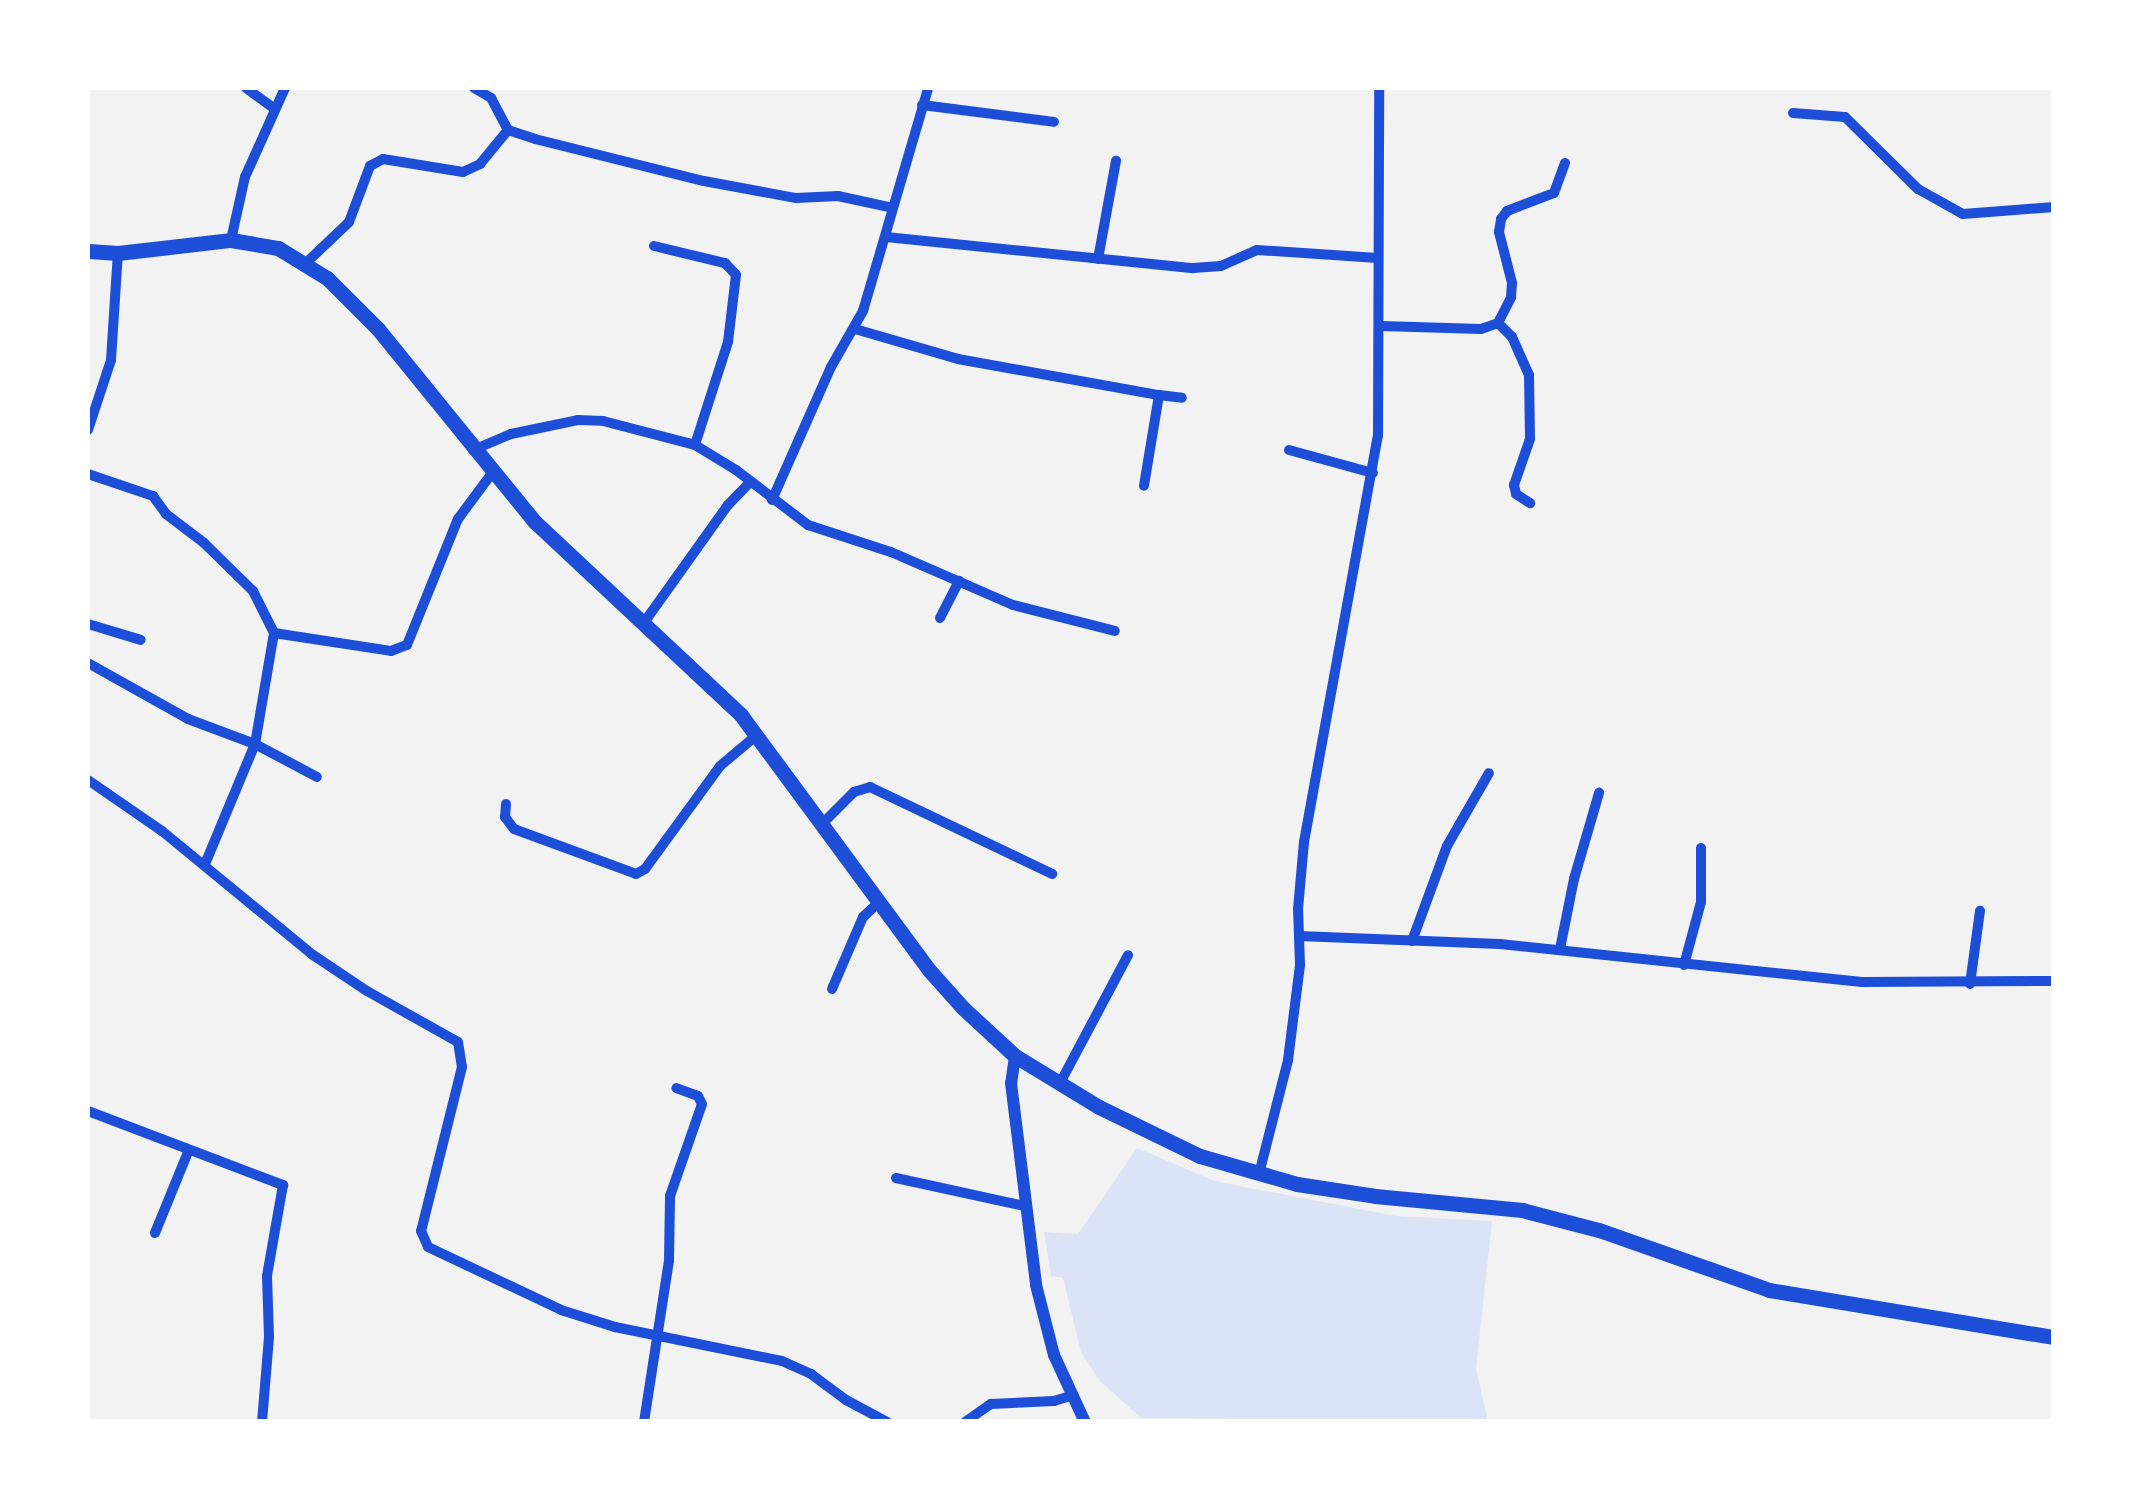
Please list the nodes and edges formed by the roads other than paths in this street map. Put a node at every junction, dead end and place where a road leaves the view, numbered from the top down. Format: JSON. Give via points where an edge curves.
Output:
{"nodes":[{"id":1,"x":246,"y":88,"type":"edge"},
{"id":2,"x":285,"y":88,"type":"edge"},
{"id":3,"x":474,"y":88,"type":"edge"},
{"id":4,"x":928,"y":88,"type":"edge"},
{"id":5,"x":1378,"y":88,"type":"edge"},
{"id":6,"x":922,"y":105,"type":"junction"},
{"id":7,"x":275,"y":109,"type":"junction"},
{"id":8,"x":1792,"y":113,"type":"dead end"},
{"id":9,"x":1054,"y":122,"type":"dead end"},
{"id":10,"x":508,"y":130,"type":"junction"},
{"id":11,"x":1116,"y":161,"type":"dead end"},
{"id":12,"x":1564,"y":163,"type":"dead end"},
{"id":13,"x":2054,"y":207,"type":"edge"},
{"id":14,"x":894,"y":208,"type":"junction"},
{"id":15,"x":886,"y":237,"type":"junction"},
{"id":16,"x":231,"y":240,"type":"junction"},
{"id":17,"x":654,"y":246,"type":"dead end"},
{"id":18,"x":88,"y":251,"type":"edge"},
{"id":19,"x":118,"y":253,"type":"junction"},
{"id":20,"x":1098,"y":258,"type":"junction"},
{"id":21,"x":1378,"y":258,"type":"junction"},
{"id":22,"x":306,"y":263,"type":"junction"},
{"id":23,"x":1498,"y":323,"type":"junction"},
{"id":24,"x":1380,"y":326,"type":"junction"},
{"id":25,"x":854,"y":330,"type":"junction"},
{"id":26,"x":1159,"y":395,"type":"junction"},
{"id":27,"x":1182,"y":398,"type":"dead end"},
{"id":28,"x":88,"y":430,"type":"edge"},
{"id":29,"x":694,"y":446,"type":"junction"},
{"id":30,"x":1289,"y":450,"type":"dead end"},
{"id":31,"x":472,"y":451,"type":"junction"},
{"id":32,"x":1373,"y":473,"type":"junction"},
{"id":33,"x":88,"y":474,"type":"edge"},
{"id":34,"x":492,"y":474,"type":"junction"},
{"id":35,"x":751,"y":481,"type":"junction"},
{"id":36,"x":1144,"y":486,"type":"dead end"},
{"id":37,"x":772,"y":500,"type":"junction"},
{"id":38,"x":1530,"y":503,"type":"dead end"},
{"id":39,"x":959,"y":580,"type":"junction"},
{"id":40,"x":940,"y":618,"type":"dead end"},
{"id":41,"x":88,"y":624,"type":"edge"},
{"id":42,"x":643,"y":624,"type":"junction"},
{"id":43,"x":1114,"y":631,"type":"dead end"},
{"id":44,"x":274,"y":634,"type":"junction"},
{"id":45,"x":141,"y":640,"type":"dead end"},
{"id":46,"x":88,"y":663,"type":"edge"},
{"id":47,"x":757,"y":735,"type":"junction"},
{"id":48,"x":255,"y":744,"type":"junction"},
{"id":49,"x":1489,"y":773,"type":"dead end"},
{"id":50,"x":317,"y":776,"type":"dead end"},
{"id":51,"x":88,"y":780,"type":"edge"},
{"id":52,"x":1599,"y":792,"type":"dead end"},
{"id":53,"x":506,"y":804,"type":"dead end"},
{"id":54,"x":821,"y":825,"type":"junction"},
{"id":55,"x":1701,"y":848,"type":"dead end"},
{"id":56,"x":205,"y":864,"type":"junction"},
{"id":57,"x":1052,"y":874,"type":"dead end"},
{"id":58,"x":879,"y":902,"type":"junction"},
{"id":59,"x":1980,"y":910,"type":"dead end"},
{"id":60,"x":1299,"y":936,"type":"junction"},
{"id":61,"x":1412,"y":941,"type":"junction"},
{"id":62,"x":1560,"y":950,"type":"junction"},
{"id":63,"x":1128,"y":956,"type":"dead end"},
{"id":64,"x":1684,"y":965,"type":"junction"},
{"id":65,"x":2054,"y":981,"type":"edge"},
{"id":66,"x":1970,"y":984,"type":"junction"},
{"id":67,"x":832,"y":989,"type":"dead end"},
{"id":68,"x":1015,"y":1056,"type":"junction"},
{"id":69,"x":1060,"y":1084,"type":"junction"},
{"id":70,"x":676,"y":1088,"type":"dead end"},
{"id":71,"x":88,"y":1111,"type":"edge"},
{"id":72,"x":188,"y":1152,"type":"junction"},
{"id":73,"x":1259,"y":1174,"type":"junction"},
{"id":74,"x":896,"y":1178,"type":"dead end"},
{"id":75,"x":1024,"y":1206,"type":"junction"},
{"id":76,"x":156,"y":1233,"type":"dead end"},
{"id":77,"x":660,"y":1335,"type":"junction"},
{"id":78,"x":2054,"y":1337,"type":"edge"},
{"id":79,"x":1070,"y":1396,"type":"junction"},
{"id":80,"x":262,"y":1422,"type":"edge"},
{"id":81,"x":644,"y":1422,"type":"edge"},
{"id":82,"x":887,"y":1422,"type":"edge"},
{"id":83,"x":965,"y":1422,"type":"edge"},
{"id":84,"x":1085,"y":1422,"type":"edge"}],
"edges":[{"from":1,"to":7,"type":"street"},
{"from":2,"to":7,"type":"street"},
{"from":3,"to":10,"type":"street","via":[[492,98]]},
{"from":4,"to":6,"type":"street"},
{"from":5,"to":21,"type":"street"},
{"from":6,"to":9,"type":"street"},
{"from":6,"to":14,"type":"street"},
{"from":7,"to":16,"type":"street","via":[[245,177]]},
{"from":8,"to":13,"type":"street","via":[[1845,117],[1918,189],[1963,214]]},
{"from":10,"to":14,"type":"street","via":[[722,184]]},
{"from":10,"to":22,"type":"street","via":[[480,164],[463,172],[383,159],[370,166],[349,222]]},
{"from":11,"to":20,"type":"street"},
{"from":12,"to":23,"type":"street","via":[[1554,193],[1507,211],[1501,220],[1512,283]]},
{"from":14,"to":15,"type":"street"},
{"from":15,"to":20,"type":"street"},
{"from":15,"to":25,"type":"street"},
{"from":16,"to":19,"type":"main road"},
{"from":16,"to":22,"type":"main road","via":[[278,248]]},
{"from":17,"to":29,"type":"street","via":[[725,263],[736,274],[728,342]]},
{"from":18,"to":19,"type":"main road"},
{"from":19,"to":28,"type":"street","via":[[111,360]]},
{"from":20,"to":21,"type":"street","via":[[1193,268],[1221,266],[1257,250]]},
{"from":21,"to":24,"type":"street"},
{"from":22,"to":31,"type":"main road","via":[[378,329]]},
{"from":23,"to":24,"type":"street","via":[[1480,329]]},
{"from":23,"to":38,"type":"street","via":[[1529,375],[1530,440],[1514,485]]},
{"from":24,"to":32,"type":"street"},
{"from":25,"to":26,"type":"street","via":[[958,359]]},
{"from":25,"to":37,"type":"street"},
{"from":26,"to":27,"type":"street"},
{"from":26,"to":36,"type":"street"},
{"from":29,"to":31,"type":"street","via":[[578,420],[511,434]]},
{"from":29,"to":35,"type":"street"},
{"from":30,"to":32,"type":"street"},
{"from":31,"to":34,"type":"main road"},
{"from":32,"to":60,"type":"street","via":[[1304,842]]},
{"from":33,"to":44,"type":"street","via":[[153,496],[253,591]]},
{"from":34,"to":42,"type":"main road"},
{"from":34,"to":44,"type":"street","via":[[458,519],[407,645],[390,651]]},
{"from":35,"to":37,"type":"street"},
{"from":35,"to":42,"type":"street"},
{"from":37,"to":39,"type":"street","via":[[829,534]]},
{"from":39,"to":40,"type":"street"},
{"from":39,"to":43,"type":"street","via":[[1012,605]]},
{"from":41,"to":45,"type":"street"},
{"from":42,"to":47,"type":"main road"},
{"from":44,"to":48,"type":"street"},
{"from":46,"to":48,"type":"street","via":[[188,719]]},
{"from":47,"to":53,"type":"street","via":[[720,766],[636,874],[514,829]]},
{"from":47,"to":54,"type":"main road"},
{"from":48,"to":50,"type":"street"},
{"from":48,"to":56,"type":"street"},
{"from":49,"to":61,"type":"street","via":[[1447,846]]},
{"from":51,"to":56,"type":"street"},
{"from":52,"to":62,"type":"street"},
{"from":54,"to":57,"type":"street","via":[[854,792],[870,787]]},
{"from":54,"to":58,"type":"main road"},
{"from":55,"to":64,"type":"street","via":[[1700,902]]},
{"from":56,"to":77,"type":"street","via":[[314,955],[458,1042],[462,1068],[421,1230],[428,1248],[561,1310]]},
{"from":58,"to":67,"type":"street","via":[[863,917]]},
{"from":58,"to":68,"type":"main road","via":[[962,1008]]},
{"from":59,"to":66,"type":"street"},
{"from":60,"to":61,"type":"street"},
{"from":60,"to":73,"type":"street","via":[[1288,1060]]},
{"from":61,"to":62,"type":"street"},
{"from":62,"to":64,"type":"street"},
{"from":63,"to":69,"type":"street"},
{"from":64,"to":66,"type":"street","via":[[1862,982]]},
{"from":65,"to":66,"type":"street"},
{"from":68,"to":69,"type":"main road"},
{"from":68,"to":75,"type":"street","via":[[1011,1083]]},
{"from":69,"to":73,"type":"main road","via":[[1172,1145]]},
{"from":70,"to":77,"type":"street","via":[[702,1104],[670,1196]]},
{"from":71,"to":72,"type":"street"},
{"from":72,"to":76,"type":"street"},
{"from":72,"to":80,"type":"street","via":[[283,1185],[267,1276]]},
{"from":73,"to":78,"type":"main road","via":[[1374,1196],[1540,1214],[1770,1290]]},
{"from":74,"to":75,"type":"street"},
{"from":75,"to":79,"type":"street","via":[[1044,1323]]},
{"from":77,"to":81,"type":"street"},
{"from":77,"to":82,"type":"street","via":[[782,1361]]},
{"from":79,"to":83,"type":"street","via":[[991,1404]]},
{"from":79,"to":84,"type":"street"}]}
